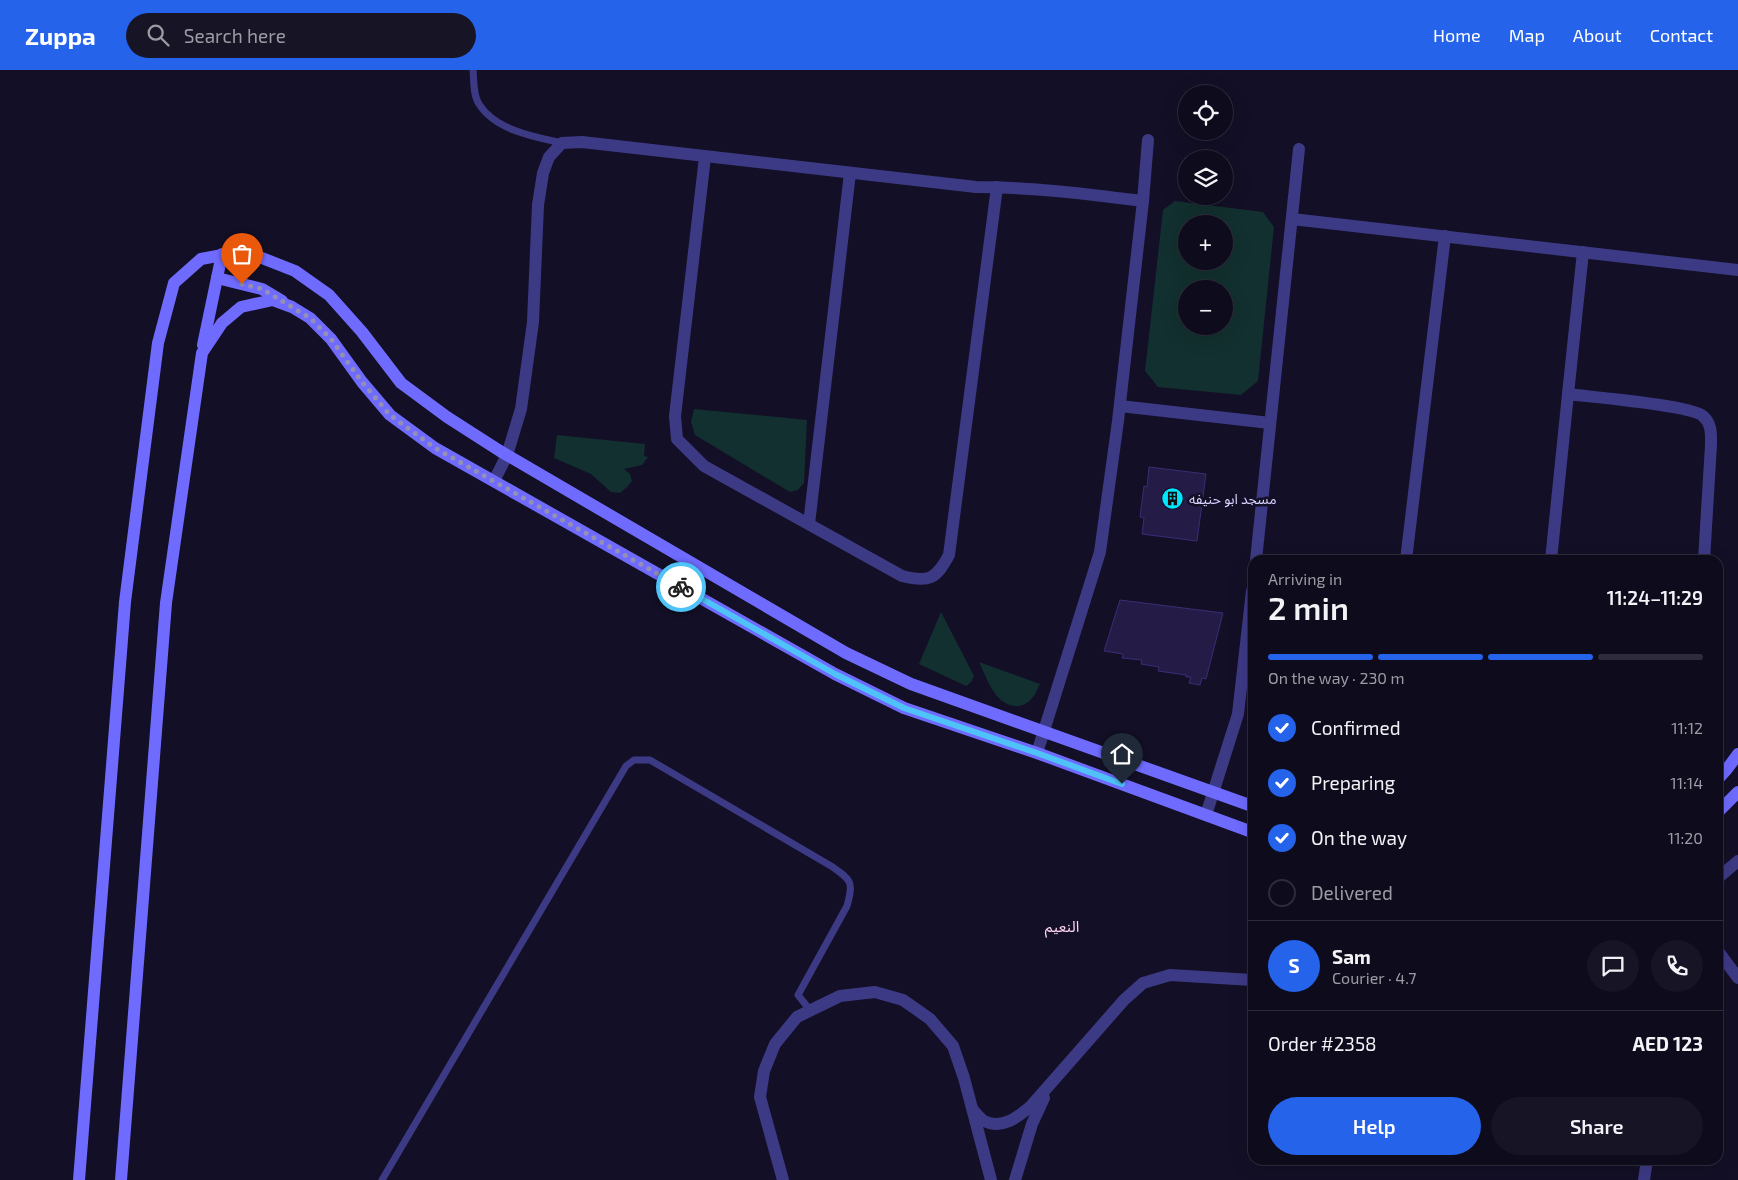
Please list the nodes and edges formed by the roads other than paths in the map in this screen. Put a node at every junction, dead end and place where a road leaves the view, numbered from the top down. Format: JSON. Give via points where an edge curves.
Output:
{"nodes":[{"id":1,"x":474,"y":70,"type":"edge"},
{"id":2,"x":1148,"y":140,"type":"dead end"},
{"id":3,"x":562,"y":143,"type":"junction"},
{"id":4,"x":1299,"y":149,"type":"dead end"},
{"id":5,"x":705,"y":157,"type":"junction"},
{"id":6,"x":850,"y":173,"type":"junction"},
{"id":7,"x":997,"y":187,"type":"junction"},
{"id":8,"x":1143,"y":201,"type":"junction"},
{"id":9,"x":1292,"y":219,"type":"junction"},
{"id":10,"x":1445,"y":236,"type":"junction"},
{"id":11,"x":1584,"y":252,"type":"junction"},
{"id":12,"x":222,"y":254,"type":"junction"},
{"id":13,"x":1738,"y":270,"type":"edge"},
{"id":14,"x":217,"y":278,"type":"junction"},
{"id":15,"x":290,"y":306,"type":"junction"},
{"id":16,"x":202,"y":353,"type":"junction"},
{"id":17,"x":1568,"y":394,"type":"junction"},
{"id":18,"x":1120,"y":406,"type":"junction"},
{"id":19,"x":1270,"y":423,"type":"junction"},
{"id":20,"x":507,"y":455,"type":"junction"},
{"id":21,"x":494,"y":481,"type":"junction"},
{"id":22,"x":809,"y":524,"type":"junction"},
{"id":23,"x":1257,"y":555,"type":"edge"},
{"id":24,"x":1407,"y":555,"type":"edge"},
{"id":25,"x":1551,"y":555,"type":"edge"},
{"id":26,"x":1704,"y":555,"type":"edge"},
{"id":27,"x":1248,"y":626,"type":"edge"},
{"id":28,"x":1044,"y":732,"type":"junction"},
{"id":29,"x":1037,"y":753,"type":"junction"},
{"id":30,"x":1738,"y":754,"type":"edge"},
{"id":31,"x":1723,"y":773,"type":"edge"},
{"id":32,"x":1213,"y":792,"type":"junction"},
{"id":33,"x":1738,"y":792,"type":"edge"},
{"id":34,"x":1248,"y":805,"type":"edge"},
{"id":35,"x":1723,"y":807,"type":"edge"},
{"id":36,"x":1206,"y":815,"type":"junction"},
{"id":37,"x":1248,"y":831,"type":"edge"},
{"id":38,"x":1738,"y":861,"type":"edge"},
{"id":39,"x":1723,"y":874,"type":"edge"},
{"id":40,"x":1723,"y":958,"type":"edge"},
{"id":41,"x":1738,"y":978,"type":"edge"},
{"id":42,"x":1248,"y":980,"type":"edge"},
{"id":43,"x":810,"y":1010,"type":"junction"},
{"id":44,"x":1050,"y":1084,"type":"junction"},
{"id":45,"x":972,"y":1110,"type":"junction"},
{"id":46,"x":1646,"y":1165,"type":"edge"},
{"id":47,"x":79,"y":1180,"type":"edge"},
{"id":48,"x":121,"y":1180,"type":"edge"},
{"id":49,"x":382,"y":1180,"type":"edge"},
{"id":50,"x":783,"y":1180,"type":"edge"},
{"id":51,"x":991,"y":1180,"type":"edge"},
{"id":52,"x":1015,"y":1180,"type":"edge"},
{"id":53,"x":1644,"y":1180,"type":"edge"}],
"edges":[{"from":1,"to":3,"type":"lane","via":[[478,103],[489,117],[532,136]]},
{"from":2,"to":8,"type":"street"},
{"from":3,"to":5,"type":"street","via":[[582,142]]},
{"from":3,"to":20,"type":"street","via":[[549,157],[543,174],[538,205],[533,322],[521,409]]},
{"from":4,"to":9,"type":"street"},
{"from":5,"to":6,"type":"street"},
{"from":5,"to":22,"type":"street","via":[[675,416],[677,439],[704,466]]},
{"from":6,"to":7,"type":"street"},
{"from":6,"to":22,"type":"street"},
{"from":7,"to":8,"type":"street"},
{"from":7,"to":22,"type":"street","via":[[949,555],[932,577],[919,580],[902,576]]},
{"from":8,"to":18,"type":"street"},
{"from":9,"to":10,"type":"street"},
{"from":9,"to":19,"type":"street"},
{"from":10,"to":11,"type":"street"},
{"from":10,"to":24,"type":"street"},
{"from":11,"to":13,"type":"street"},
{"from":11,"to":17,"type":"street"},
{"from":12,"to":14,"type":"main road"},
{"from":12,"to":20,"type":"main road","via":[[244,250],[295,271],[343,310],[401,383]]},
{"from":12,"to":47,"type":"main road","via":[[200,259],[174,283],[158,342],[125,602]]},
{"from":14,"to":15,"type":"main road","via":[[262,289]]},
{"from":14,"to":16,"type":"main road"},
{"from":15,"to":16,"type":"main road","via":[[273,300],[241,307],[222,323]]},
{"from":15,"to":21,"type":"main road","via":[[310,318],[331,339],[390,415],[435,448]]},
{"from":16,"to":48,"type":"main road","via":[[166,603]]},
{"from":17,"to":25,"type":"street"},
{"from":17,"to":26,"type":"street","via":[[1673,407],[1703,415],[1711,426]]},
{"from":18,"to":19,"type":"street"},
{"from":18,"to":28,"type":"street","via":[[1100,552]]},
{"from":19,"to":23,"type":"street"},
{"from":20,"to":21,"type":"street"},
{"from":20,"to":28,"type":"main road","via":[[846,652],[911,684]]},
{"from":21,"to":29,"type":"main road","via":[[835,674],[904,708]]},
{"from":27,"to":32,"type":"street","via":[[1238,714]]},
{"from":28,"to":29,"type":"street"},
{"from":28,"to":32,"type":"main road"},
{"from":29,"to":36,"type":"main road"},
{"from":30,"to":31,"type":"main road"},
{"from":32,"to":34,"type":"main road"},
{"from":32,"to":36,"type":"street"},
{"from":33,"to":35,"type":"main road"},
{"from":36,"to":37,"type":"main road"},
{"from":38,"to":39,"type":"street"},
{"from":40,"to":41,"type":"street"},
{"from":42,"to":44,"type":"street","via":[[1170,975],[1143,983]]},
{"from":43,"to":45,"type":"street","via":[[840,996],[875,992],[903,1000],[930,1019],[953,1046]]},
{"from":43,"to":49,"type":"lane","via":[[798,995],[847,906],[852,890],[847,878],[650,760],[634,760],[626,766]]},
{"from":43,"to":50,"type":"street","via":[[797,1016],[775,1044],[764,1072],[760,1097]]},
{"from":44,"to":45,"type":"street","via":[[1016,1119],[1000,1124],[984,1121]]},
{"from":44,"to":52,"type":"street","via":[[1032,1124]]},
{"from":45,"to":51,"type":"street"},
{"from":46,"to":53,"type":"street"}]}
